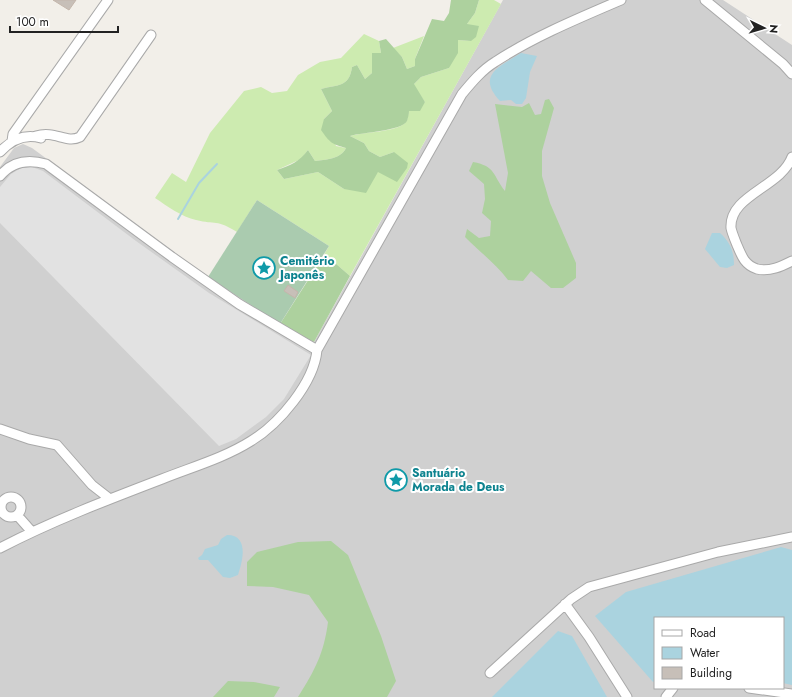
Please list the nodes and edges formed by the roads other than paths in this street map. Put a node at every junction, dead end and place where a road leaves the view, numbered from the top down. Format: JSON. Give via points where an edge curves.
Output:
{"nodes":[{"id":1,"x":108,"y":0,"type":"edge"},
{"id":2,"x":621,"y":0,"type":"edge"},
{"id":3,"x":705,"y":0,"type":"edge"},
{"id":4,"x":151,"y":35,"type":"dead end"},
{"id":5,"x":792,"y":74,"type":"edge"},
{"id":6,"x":12,"y":141,"type":"junction"},
{"id":7,"x":0,"y":152,"type":"edge"},
{"id":8,"x":792,"y":157,"type":"edge"},
{"id":9,"x":0,"y":176,"type":"edge"},
{"id":10,"x":792,"y":260,"type":"edge"},
{"id":11,"x":317,"y":350,"type":"junction"},
{"id":12,"x":0,"y":428,"type":"edge"},
{"id":13,"x":2,"y":498,"type":"edge"},
{"id":14,"x":110,"y":499,"type":"junction"},
{"id":15,"x":32,"y":532,"type":"junction"},
{"id":16,"x":792,"y":537,"type":"edge"},
{"id":17,"x":0,"y":548,"type":"edge"},
{"id":18,"x":565,"y":604,"type":"junction"},
{"id":19,"x":490,"y":673,"type":"dead end"},
{"id":20,"x":672,"y":689,"type":"edge"},
{"id":21,"x":756,"y":689,"type":"edge"},
{"id":22,"x":792,"y":694,"type":"edge"},
{"id":23,"x":627,"y":697,"type":"edge"},
{"id":24,"x":666,"y":697,"type":"edge"}],
"edges":[{"from":1,"to":6,"type":"street","via":[[12,134]]},
{"from":2,"to":11,"type":"street","via":[[564,25],[494,62],[462,94]]},
{"from":3,"to":5,"type":"street"},
{"from":4,"to":6,"type":"street","via":[[80,137],[72,140],[44,134],[40,138],[19,138]]},
{"from":6,"to":7,"type":"street"},
{"from":8,"to":10,"type":"street","via":[[783,173],[738,207],[732,218],[731,229],[742,258],[748,266],[769,270]]},
{"from":9,"to":11,"type":"street","via":[[6,169],[20,162],[32,160],[46,164],[239,304]]},
{"from":11,"to":14,"type":"street","via":[[316,362],[305,383],[268,429],[251,442],[222,456]]},
{"from":12,"to":14,"type":"street","via":[[29,439],[57,445],[92,485]]},
{"from":13,"to":15,"type":"street","via":[[10,497],[20,503],[21,510],[18,515]]},
{"from":14,"to":15,"type":"street"},
{"from":15,"to":17,"type":"street"},
{"from":16,"to":18,"type":"street","via":[[718,552],[588,587]]},
{"from":18,"to":19,"type":"street"},
{"from":18,"to":23,"type":"street"},
{"from":20,"to":24,"type":"street"},
{"from":21,"to":22,"type":"street"}]}
